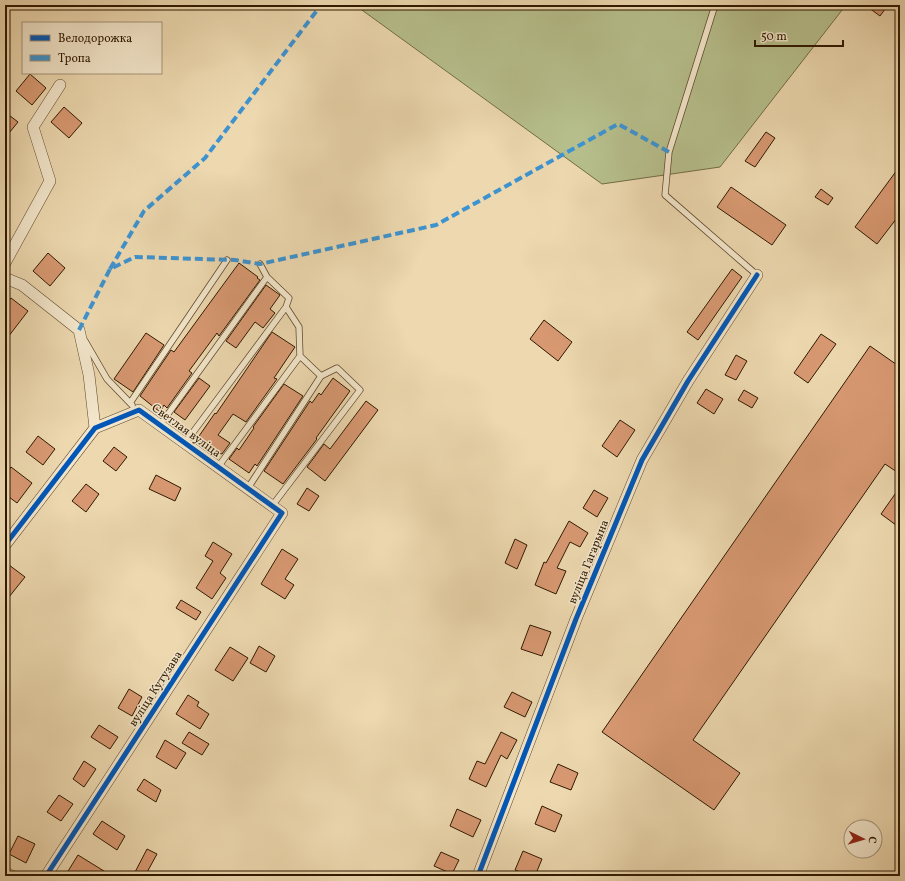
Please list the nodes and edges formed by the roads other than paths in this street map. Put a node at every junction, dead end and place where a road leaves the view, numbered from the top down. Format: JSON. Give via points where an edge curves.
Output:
{"nodes":[{"id":1,"x":715,"y":5,"type":"edge"},
{"id":2,"x":60,"y":85,"type":"dead end"},
{"id":3,"x":227,"y":260,"type":"dead end"},
{"id":4,"x":5,"y":262,"type":"edge"},
{"id":5,"x":260,"y":264,"type":"dead end"},
{"id":6,"x":756,"y":275,"type":"joint"},
{"id":7,"x":267,"y":277,"type":"junction"},
{"id":8,"x":5,"y":278,"type":"edge"},
{"id":9,"x":286,"y":307,"type":"junction"},
{"id":10,"x":79,"y":330,"type":"junction"},
{"id":11,"x":300,"y":356,"type":"junction"},
{"id":12,"x":321,"y":376,"type":"junction"},
{"id":13,"x":135,"y":406,"type":"junction"},
{"id":14,"x":160,"y":425,"type":"junction"},
{"id":15,"x":95,"y":428,"type":"junction"},
{"id":16,"x":185,"y":443,"type":"junction"},
{"id":17,"x":218,"y":467,"type":"junction"},
{"id":18,"x":248,"y":488,"type":"junction"},
{"id":19,"x":272,"y":506,"type":"junction"},
{"id":20,"x":282,"y":513,"type":"joint"},
{"id":21,"x":5,"y":545,"type":"edge"},
{"id":22,"x":5,"y":872,"type":"edge"},
{"id":23,"x":12,"y":876,"type":"edge"},
{"id":24,"x":46,"y":876,"type":"edge"},
{"id":25,"x":478,"y":876,"type":"edge"}],
"edges":[{"from":1,"to":6,"type":"lane","via":[[669,152],[665,195]]},
{"from":2,"to":4,"type":"street","via":[[32,127],[50,181]]},
{"from":3,"to":13,"type":"lane"},
{"from":5,"to":7,"type":"lane"},
{"from":6,"to":25,"type":"street","name":"вуліца Гагарына","via":[[688,381],[642,460],[576,619]]},
{"from":7,"to":9,"type":"lane","via":[[289,298]]},
{"from":7,"to":14,"type":"lane"},
{"from":8,"to":10,"type":"street","via":[[22,284]]},
{"from":9,"to":11,"type":"lane","via":[[299,326]]},
{"from":9,"to":16,"type":"lane"},
{"from":10,"to":13,"type":"lane","via":[[107,379]]},
{"from":10,"to":15,"type":"street","via":[[89,375]]},
{"from":11,"to":12,"type":"lane"},
{"from":11,"to":17,"type":"lane"},
{"from":12,"to":18,"type":"lane"},
{"from":12,"to":19,"type":"lane","via":[[337,368],[360,390]]},
{"from":13,"to":14,"type":"street","name":"Светлая вуліца"},
{"from":13,"to":15,"type":"street","name":"Светлая вуліца"},
{"from":14,"to":16,"type":"street","name":"Светлая вуліца"},
{"from":15,"to":21,"type":"street"},
{"from":16,"to":17,"type":"street","name":"Светлая вуліца"},
{"from":17,"to":18,"type":"street","name":"Светлая вуліца"},
{"from":18,"to":19,"type":"street","name":"Светлая вуліца"},
{"from":19,"to":20,"type":"street","name":"Светлая вуліца"},
{"from":20,"to":24,"type":"street","name":"вуліца Кутузава"},
{"from":22,"to":23,"type":"street"}]}
